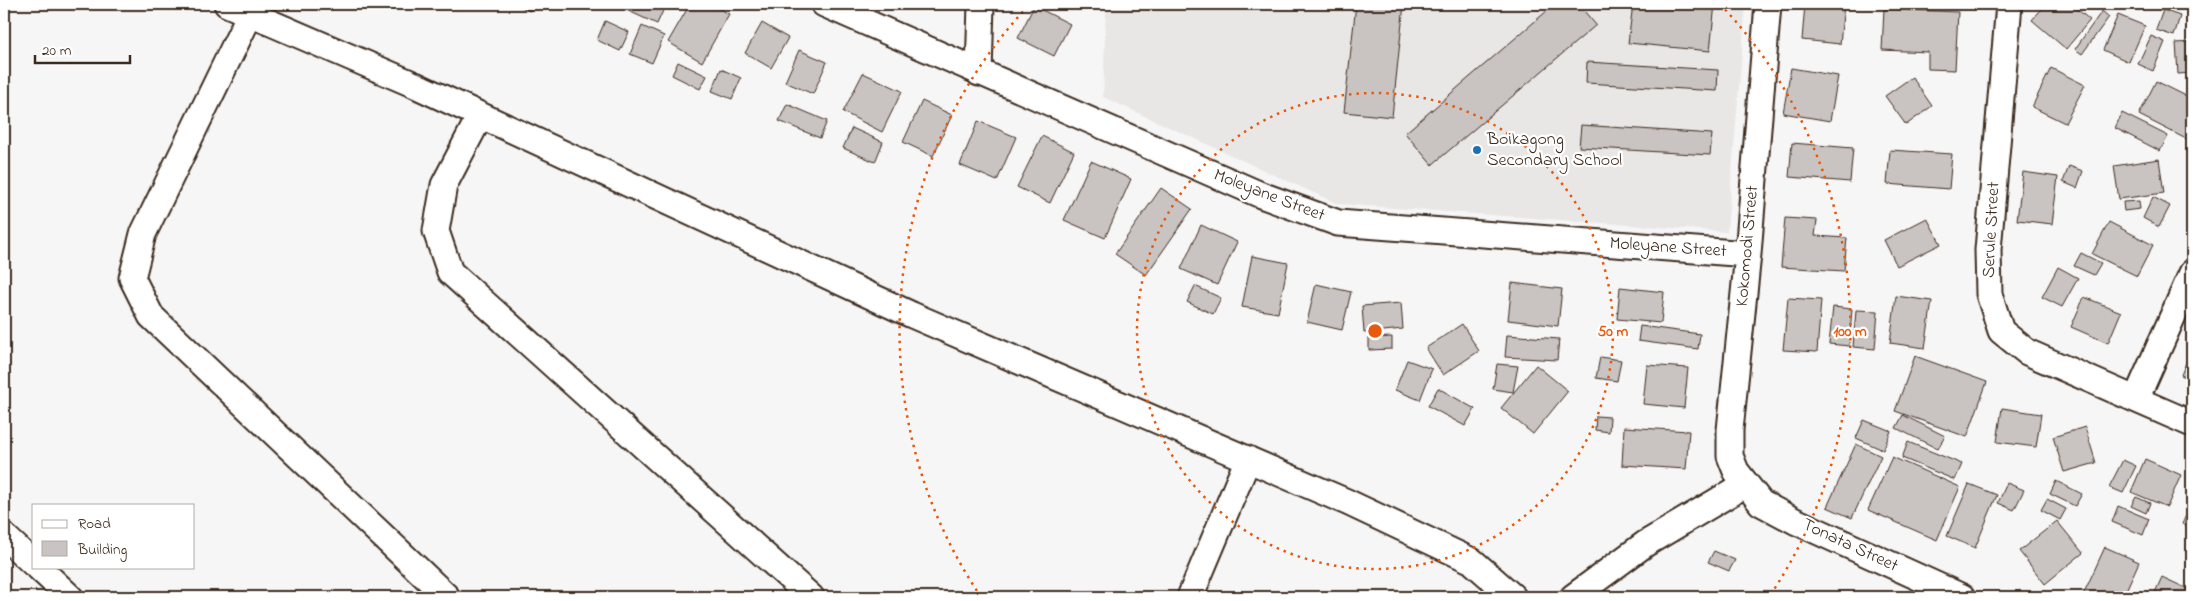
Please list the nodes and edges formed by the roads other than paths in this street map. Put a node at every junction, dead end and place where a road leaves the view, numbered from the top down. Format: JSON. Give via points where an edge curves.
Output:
{"nodes":[{"id":1,"x":227,"y":4,"type":"edge"},
{"id":2,"x":824,"y":4,"type":"edge"},
{"id":3,"x":981,"y":4,"type":"edge"},
{"id":4,"x":1768,"y":4,"type":"edge"},
{"id":5,"x":2009,"y":4,"type":"edge"},
{"id":6,"x":250,"y":14,"type":"junction"},
{"id":7,"x":979,"y":73,"type":"junction"},
{"id":8,"x":480,"y":116,"type":"junction"},
{"id":9,"x":1748,"y":254,"type":"junction"},
{"id":10,"x":2192,"y":273,"type":"edge"},
{"id":11,"x":2136,"y":399,"type":"junction"},
{"id":12,"x":2192,"y":424,"type":"edge"},
{"id":13,"x":1248,"y":459,"type":"junction"},
{"id":14,"x":1746,"y":484,"type":"junction"},
{"id":15,"x":4,"y":536,"type":"edge"},
{"id":16,"x":32,"y":562,"type":"edge"},
{"id":17,"x":39,"y":568,"type":"edge"},
{"id":18,"x":70,"y":597,"type":"edge"},
{"id":19,"x":447,"y":597,"type":"edge"},
{"id":20,"x":811,"y":597,"type":"edge"},
{"id":21,"x":1190,"y":597,"type":"edge"},
{"id":22,"x":1513,"y":597,"type":"edge"},
{"id":23,"x":1573,"y":597,"type":"edge"},
{"id":24,"x":1962,"y":597,"type":"edge"}],
"edges":[{"from":1,"to":6,"type":"street"},
{"from":2,"to":7,"type":"street","name":"Moleyane Street"},
{"from":3,"to":7,"type":"street"},
{"from":4,"to":9,"type":"street","name":"Kokomodi Street"},
{"from":5,"to":11,"type":"street","name":"Serule Street","via":[[1988,250],[1989,294],[2001,331],[2027,352]]},
{"from":6,"to":8,"type":"street"},
{"from":6,"to":19,"type":"street","via":[[142,234],[132,278],[151,316]]},
{"from":7,"to":9,"type":"street","name":"Moleyane Street","via":[[1260,195],[1338,223]]},
{"from":8,"to":13,"type":"street","via":[[912,315]]},
{"from":8,"to":20,"type":"street","via":[[444,185],[436,231],[450,272]]},
{"from":9,"to":14,"type":"street","name":"Kokomodi Street","via":[[1730,430],[1730,456]]},
{"from":10,"to":11,"type":"street"},
{"from":11,"to":12,"type":"street","name":"Serule Street"},
{"from":13,"to":21,"type":"street"},
{"from":13,"to":22,"type":"street","via":[[1472,561]]},
{"from":14,"to":23,"type":"street","via":[[1645,544]]},
{"from":14,"to":24,"type":"street","name":"Tonata Street","via":[[1761,503],[1795,521]]},
{"from":15,"to":16,"type":"street"},
{"from":17,"to":18,"type":"street"}]}
